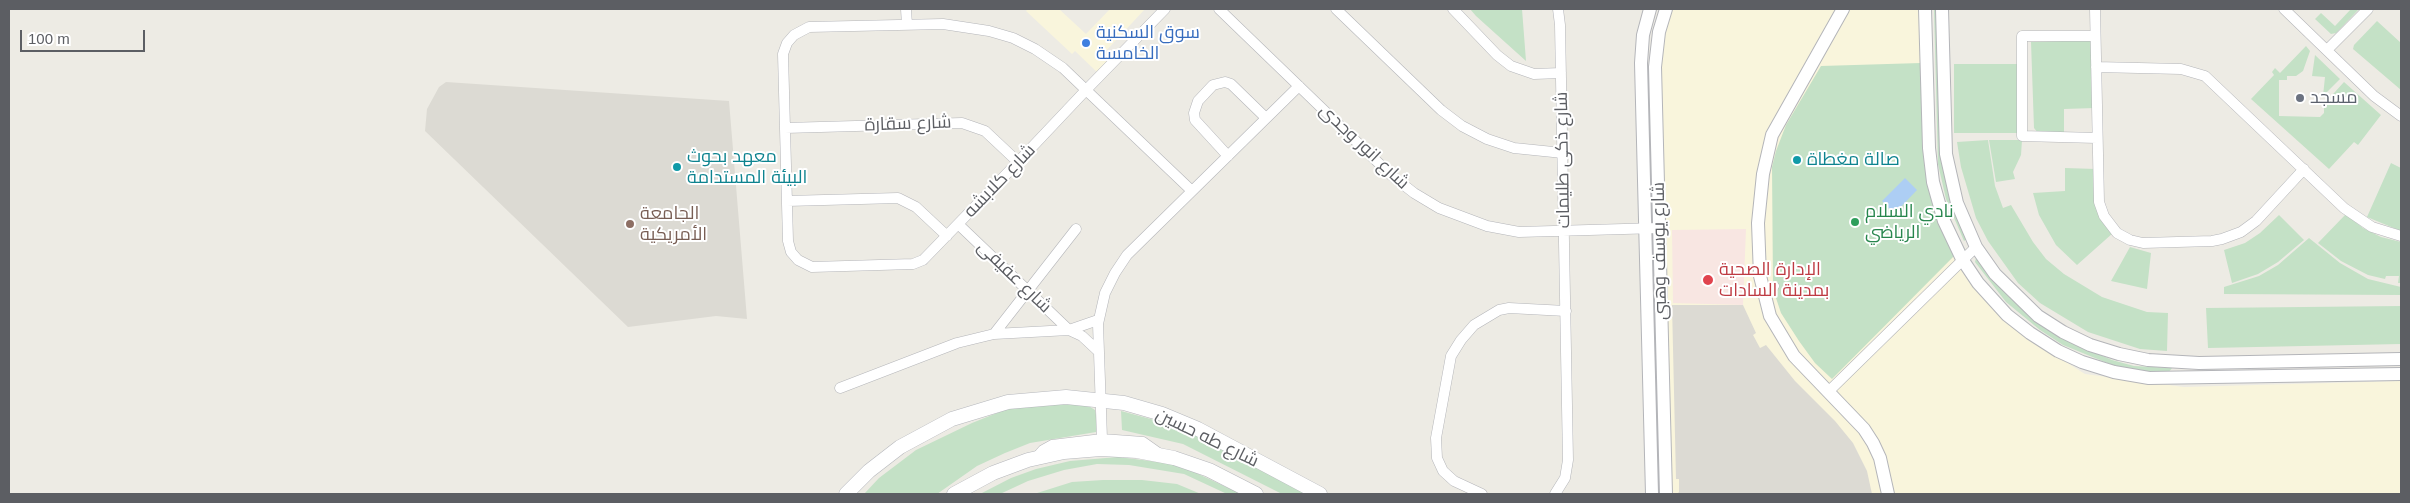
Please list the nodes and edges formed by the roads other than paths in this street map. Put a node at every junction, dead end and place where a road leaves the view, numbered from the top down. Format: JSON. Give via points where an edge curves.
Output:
{"nodes":[{"id":1,"x":906,"y":9,"type":"edge"},
{"id":2,"x":1165,"y":9,"type":"edge"},
{"id":3,"x":1219,"y":9,"type":"edge"},
{"id":4,"x":1336,"y":9,"type":"edge"},
{"id":5,"x":1454,"y":9,"type":"edge"},
{"id":6,"x":1558,"y":9,"type":"edge"},
{"id":7,"x":1650,"y":9,"type":"edge"},
{"id":8,"x":1666,"y":9,"type":"edge"},
{"id":9,"x":1843,"y":9,"type":"edge"},
{"id":10,"x":1925,"y":9,"type":"edge"},
{"id":11,"x":1942,"y":9,"type":"edge"},
{"id":12,"x":2095,"y":9,"type":"edge"},
{"id":13,"x":2284,"y":9,"type":"edge"},
{"id":14,"x":2368,"y":9,"type":"edge"},
{"id":15,"x":907,"y":25,"type":"junction"},
{"id":16,"x":2095,"y":36,"type":"junction"},
{"id":17,"x":2327,"y":50,"type":"junction"},
{"id":18,"x":2096,"y":68,"type":"junction"},
{"id":19,"x":1561,"y":73,"type":"junction"},
{"id":20,"x":1299,"y":86,"type":"junction"},
{"id":21,"x":1086,"y":90,"type":"junction"},
{"id":22,"x":2401,"y":116,"type":"edge"},
{"id":23,"x":1266,"y":118,"type":"junction"},
{"id":24,"x":785,"y":128,"type":"junction"},
{"id":25,"x":2097,"y":138,"type":"junction"},
{"id":26,"x":1562,"y":153,"type":"junction"},
{"id":27,"x":1228,"y":156,"type":"junction"},
{"id":28,"x":1018,"y":162,"type":"junction"},
{"id":29,"x":2304,"y":169,"type":"junction"},
{"id":30,"x":1192,"y":192,"type":"junction"},
{"id":31,"x":787,"y":201,"type":"junction"},
{"id":32,"x":958,"y":224,"type":"junction"},
{"id":33,"x":1645,"y":228,"type":"junction"},
{"id":34,"x":1659,"y":228,"type":"junction"},
{"id":35,"x":1076,"y":229,"type":"dead end"},
{"id":36,"x":1564,"y":231,"type":"junction"},
{"id":37,"x":947,"y":236,"type":"junction"},
{"id":38,"x":2401,"y":236,"type":"edge"},
{"id":39,"x":1976,"y":247,"type":"junction"},
{"id":40,"x":1962,"y":259,"type":"junction"},
{"id":41,"x":1028,"y":290,"type":"junction"},
{"id":42,"x":1566,"y":311,"type":"junction"},
{"id":43,"x":1098,"y":320,"type":"junction"},
{"id":44,"x":1069,"y":330,"type":"junction"},
{"id":45,"x":994,"y":334,"type":"junction"},
{"id":46,"x":1098,"y":350,"type":"junction"},
{"id":47,"x":2401,"y":359,"type":"edge"},
{"id":48,"x":2179,"y":363,"type":"junction"},
{"id":49,"x":2401,"y":374,"type":"edge"},
{"id":50,"x":2180,"y":379,"type":"junction"},
{"id":51,"x":840,"y":388,"type":"dead end"},
{"id":52,"x":1828,"y":392,"type":"junction"},
{"id":53,"x":1100,"y":399,"type":"junction"},
{"id":54,"x":1102,"y":439,"type":"junction"},
{"id":55,"x":1160,"y":454,"type":"junction"},
{"id":56,"x":1036,"y":458,"type":"junction"},
{"id":57,"x":846,"y":494,"type":"edge"},
{"id":58,"x":954,"y":494,"type":"edge"},
{"id":59,"x":1256,"y":494,"type":"edge"},
{"id":60,"x":1320,"y":494,"type":"edge"},
{"id":61,"x":1482,"y":494,"type":"edge"},
{"id":62,"x":1554,"y":494,"type":"edge"},
{"id":63,"x":1652,"y":494,"type":"edge"},
{"id":64,"x":1666,"y":494,"type":"edge"},
{"id":65,"x":1888,"y":494,"type":"edge"}],
"edges":[{"from":1,"to":15,"type":"street"},
{"from":2,"to":21,"type":"street","name":"شارع كلابشه"},
{"from":3,"to":20,"type":"street","name":"شارع انور وجدى"},
{"from":4,"to":26,"type":"street","via":[[1441,110],[1462,126],[1514,148]]},
{"from":5,"to":19,"type":"street","via":[[1511,66],[1534,74]]},
{"from":6,"to":19,"type":"street","name":"شارع ذكى طليمات"},
{"from":7,"to":33,"type":"street","name":"شارع يوسف وهبى","via":[[1643,35],[1641,64]]},
{"from":8,"to":34,"type":"street","name":"شارع يوسف وهبى","via":[[1659,32],[1655,67]]},
{"from":9,"to":52,"type":"street","via":[[1772,135],[1763,174],[1758,223],[1760,276],[1770,316],[1794,356]]},
{"from":10,"to":40,"type":"street","via":[[1933,182],[1944,221]]},
{"from":11,"to":39,"type":"street","via":[[1946,154],[1956,203]]},
{"from":12,"to":16,"type":"street"},
{"from":13,"to":17,"type":"street"},
{"from":14,"to":17,"type":"street"},
{"from":15,"to":21,"type":"street","via":[[953,25],[989,30],[1013,38],[1054,61]]},
{"from":15,"to":24,"type":"street","via":[[815,26],[794,34],[784,54]]},
{"from":16,"to":18,"type":"street"},
{"from":16,"to":25,"type":"street","via":[[2022,36],[2022,136]]},
{"from":17,"to":22,"type":"street","via":[[2374,96]]},
{"from":18,"to":25,"type":"street"},
{"from":18,"to":29,"type":"street","via":[[2181,69],[2198,73],[2212,81]]},
{"from":19,"to":26,"type":"street","name":"شارع ذكى طليمات"},
{"from":20,"to":23,"type":"street"},
{"from":20,"to":36,"type":"street","name":"شارع انور وجدى","via":[[1391,175],[1439,208],[1503,230]]},
{"from":21,"to":28,"type":"street","name":"شارع كلابشه"},
{"from":21,"to":30,"type":"street"},
{"from":23,"to":27,"type":"street"},
{"from":23,"to":27,"type":"street","via":[[1231,84],[1213,85],[1198,100],[1195,120]]},
{"from":24,"to":28,"type":"street","name":"شارع سقارة","via":[[962,123],[985,131]]},
{"from":24,"to":31,"type":"street"},
{"from":25,"to":29,"type":"street","via":[[2098,195],[2104,216],[2117,233],[2144,243],[2212,241],[2236,234],[2262,215]]},
{"from":26,"to":36,"type":"street","name":"شارع ذكى طليمات"},
{"from":27,"to":30,"type":"street"},
{"from":28,"to":32,"type":"street","name":"شارع كلابشه"},
{"from":29,"to":38,"type":"street","via":[[2353,215],[2372,227]]},
{"from":30,"to":43,"type":"street","via":[[1120,264],[1105,293]]},
{"from":31,"to":37,"type":"street","via":[[898,198],[916,207]]},
{"from":31,"to":37,"type":"street","name":"شارع كلابشه","via":[[791,252],[807,266],[913,264],[925,258]]},
{"from":32,"to":37,"type":"street","name":"شارع كلابشه"},
{"from":32,"to":41,"type":"street","name":"شارع عفيفى"},
{"from":33,"to":34,"type":"street","name":"شارع انور وجدى"},
{"from":33,"to":36,"type":"street","name":"شارع انور وجدى"},
{"from":33,"to":63,"type":"street","name":"شارع يوسف وهبى"},
{"from":34,"to":64,"type":"street","name":"شارع يوسف وهبى"},
{"from":35,"to":41,"type":"street"},
{"from":36,"to":42,"type":"street","name":"شارع ذكى طليمات"},
{"from":39,"to":40,"type":"street"},
{"from":39,"to":48,"type":"street","via":[[2016,296],[2063,332],[2119,354]]},
{"from":40,"to":50,"type":"street","via":[[1978,283],[2007,315],[2058,351],[2114,372]]},
{"from":40,"to":52,"type":"street"},
{"from":41,"to":44,"type":"street","name":"شارع عفيفى"},
{"from":41,"to":45,"type":"street"},
{"from":42,"to":61,"type":"street","via":[[1499,310],[1474,325],[1450,356],[1436,438],[1437,458],[1448,476]]},
{"from":42,"to":62,"type":"street","name":"شارع ذكى طليمات","via":[[1568,467]]},
{"from":43,"to":44,"type":"street"},
{"from":43,"to":46,"type":"street"},
{"from":44,"to":45,"type":"street"},
{"from":44,"to":46,"type":"street","name":"شارع عفيفى"},
{"from":45,"to":51,"type":"street","via":[[934,350]]},
{"from":46,"to":53,"type":"street"},
{"from":47,"to":48,"type":"street"},
{"from":48,"to":50,"type":"street"},
{"from":49,"to":50,"type":"street"},
{"from":52,"to":65,"type":"street","via":[[1864,429],[1873,443]]},
{"from":53,"to":54,"type":"street"},
{"from":53,"to":57,"type":"main road","name":"شارع طه حسين","via":[[1027,399],[961,415],[900,447]]},
{"from":53,"to":60,"type":"main road","name":"شارع طه حسين","via":[[1143,408],[1180,421]]},
{"from":54,"to":55,"type":"street","via":[[1143,442]]},
{"from":54,"to":56,"type":"street","via":[[1052,445]]},
{"from":55,"to":56,"type":"main road","name":"شارع طه حسين","via":[[1101,449]]},
{"from":55,"to":59,"type":"main road","name":"شارع طه حسين","via":[[1209,470]]},
{"from":56,"to":58,"type":"main road","name":"شارع طه حسين","via":[[993,473]]}]}
